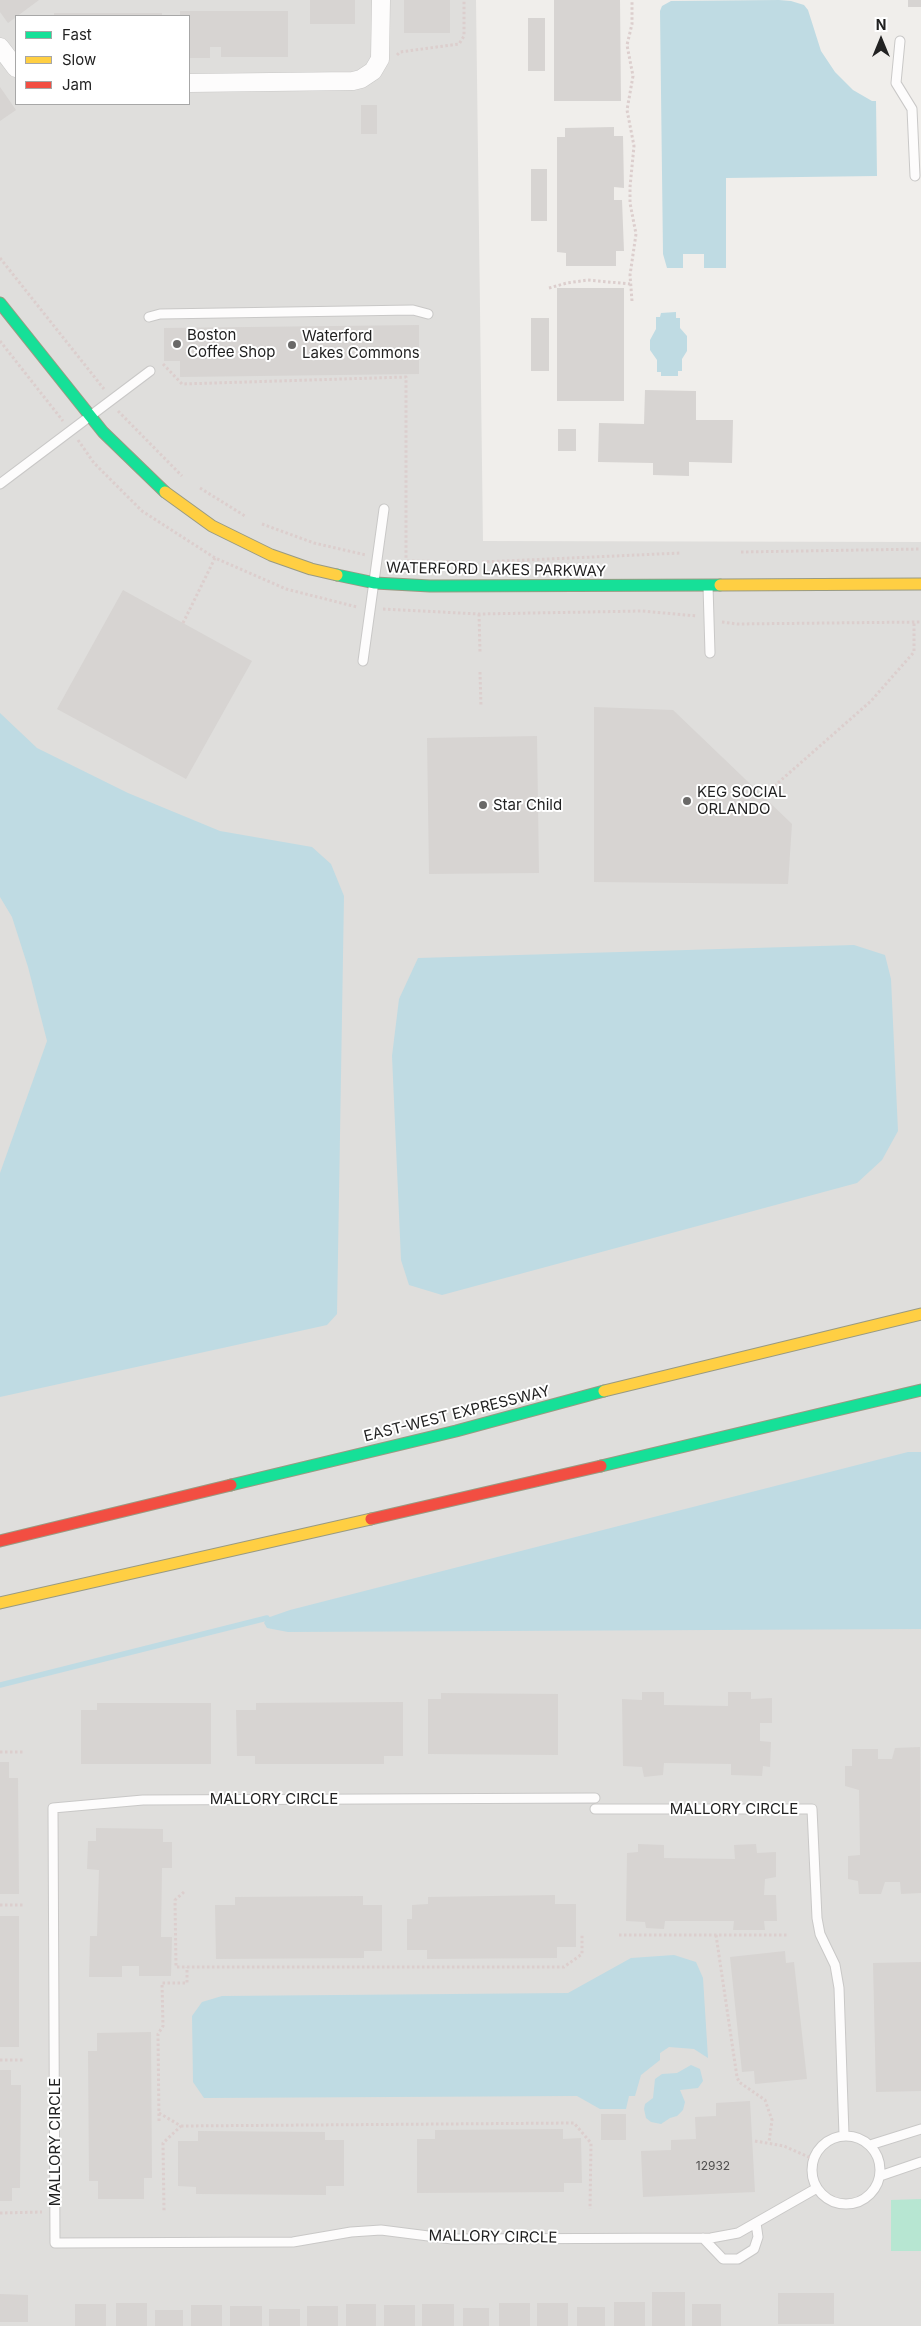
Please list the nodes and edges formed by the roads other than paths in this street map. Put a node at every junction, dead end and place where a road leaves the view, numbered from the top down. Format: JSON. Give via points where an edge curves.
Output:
{"nodes":[{"id":1,"x":381,"y":0,"type":"edge"},
{"id":2,"x":900,"y":41,"type":"dead end"},
{"id":3,"x":0,"y":47,"type":"edge"},
{"id":4,"x":15,"y":67,"type":"edge"},
{"id":5,"x":190,"y":83,"type":"edge"},
{"id":6,"x":915,"y":176,"type":"dead end"},
{"id":7,"x":0,"y":303,"type":"edge"},
{"id":8,"x":428,"y":314,"type":"dead end"},
{"id":9,"x":149,"y":317,"type":"dead end"},
{"id":10,"x":150,"y":371,"type":"dead end"},
{"id":11,"x":90,"y":416,"type":"junction"},
{"id":12,"x":0,"y":484,"type":"edge"},
{"id":13,"x":384,"y":509,"type":"dead end"},
{"id":14,"x":375,"y":583,"type":"junction"},
{"id":15,"x":921,"y":584,"type":"edge"},
{"id":16,"x":708,"y":586,"type":"junction"},
{"id":17,"x":710,"y":654,"type":"dead end"},
{"id":18,"x":363,"y":661,"type":"dead end"},
{"id":19,"x":921,"y":1314,"type":"edge"},
{"id":20,"x":921,"y":1390,"type":"edge"},
{"id":21,"x":0,"y":1541,"type":"edge"},
{"id":22,"x":0,"y":1603,"type":"edge"},
{"id":23,"x":595,"y":1798,"type":"dead end"},
{"id":24,"x":595,"y":1809,"type":"dead end"},
{"id":25,"x":921,"y":2129,"type":"edge"},
{"id":26,"x":844,"y":2136,"type":"junction"},
{"id":27,"x":870,"y":2145,"type":"junction"},
{"id":28,"x":921,"y":2162,"type":"edge"},
{"id":29,"x":880,"y":2176,"type":"junction"},
{"id":30,"x":816,"y":2188,"type":"junction"},
{"id":31,"x":756,"y":2222,"type":"junction"},
{"id":32,"x":703,"y":2238,"type":"junction"}],
"edges":[{"from":1,"to":5,"type":"street","via":[[380,59],[373,72],[361,79]]},
{"from":2,"to":6,"type":"lane","via":[[896,83],[912,109]]},
{"from":3,"to":4,"type":"street"},
{"from":7,"to":11,"type":"main road","name":"WATERFORD LAKES PARKWAY"},
{"from":8,"to":9,"type":"lane","via":[[413,310],[160,314]]},
{"from":10,"to":11,"type":"lane"},
{"from":11,"to":12,"type":"lane"},
{"from":11,"to":14,"type":"main road","name":"WATERFORD LAKES PARKWAY","via":[[157,486],[212,526],[291,563]]},
{"from":13,"to":14,"type":"lane"},
{"from":14,"to":16,"type":"main road","name":"WATERFORD LAKES PARKWAY","via":[[493,587]]},
{"from":14,"to":18,"type":"lane"},
{"from":15,"to":16,"type":"main road","name":"WATERFORD LAKES PARKWAY"},
{"from":16,"to":17,"type":"lane"},
{"from":19,"to":21,"type":"main road","name":"EAST-WEST EXPRESSWAY"},
{"from":20,"to":22,"type":"main road","via":[[678,1449]]},
{"from":23,"to":32,"type":"lane","name":"MALLORY CIRCLE","via":[[143,1800],[53,1808],[55,2243],[292,2242],[382,2230],[452,2239]]},
{"from":24,"to":26,"type":"lane","name":"MALLORY CIRCLE","via":[[812,1809],[817,1918],[820,1934],[835,1965],[839,1988]]},
{"from":25,"to":27,"type":"lane"},
{"from":26,"to":27,"type":"lane","via":[[854,2136]]},
{"from":26,"to":30,"type":"lane","via":[[822,2144],[813,2159],[812,2177]]},
{"from":27,"to":29,"type":"lane","via":[[880,2165]]},
{"from":28,"to":29,"type":"lane"},
{"from":29,"to":30,"type":"lane","via":[[869,2195],[848,2204],[827,2198]]},
{"from":30,"to":31,"type":"lane","name":"MALLORY CIRCLE"},
{"from":31,"to":32,"type":"lane","name":"MALLORY CIRCLE","via":[[729,2236]]},
{"from":31,"to":32,"type":"lane","via":[[758,2237],[754,2249],[738,2259],[724,2259]]}]}
